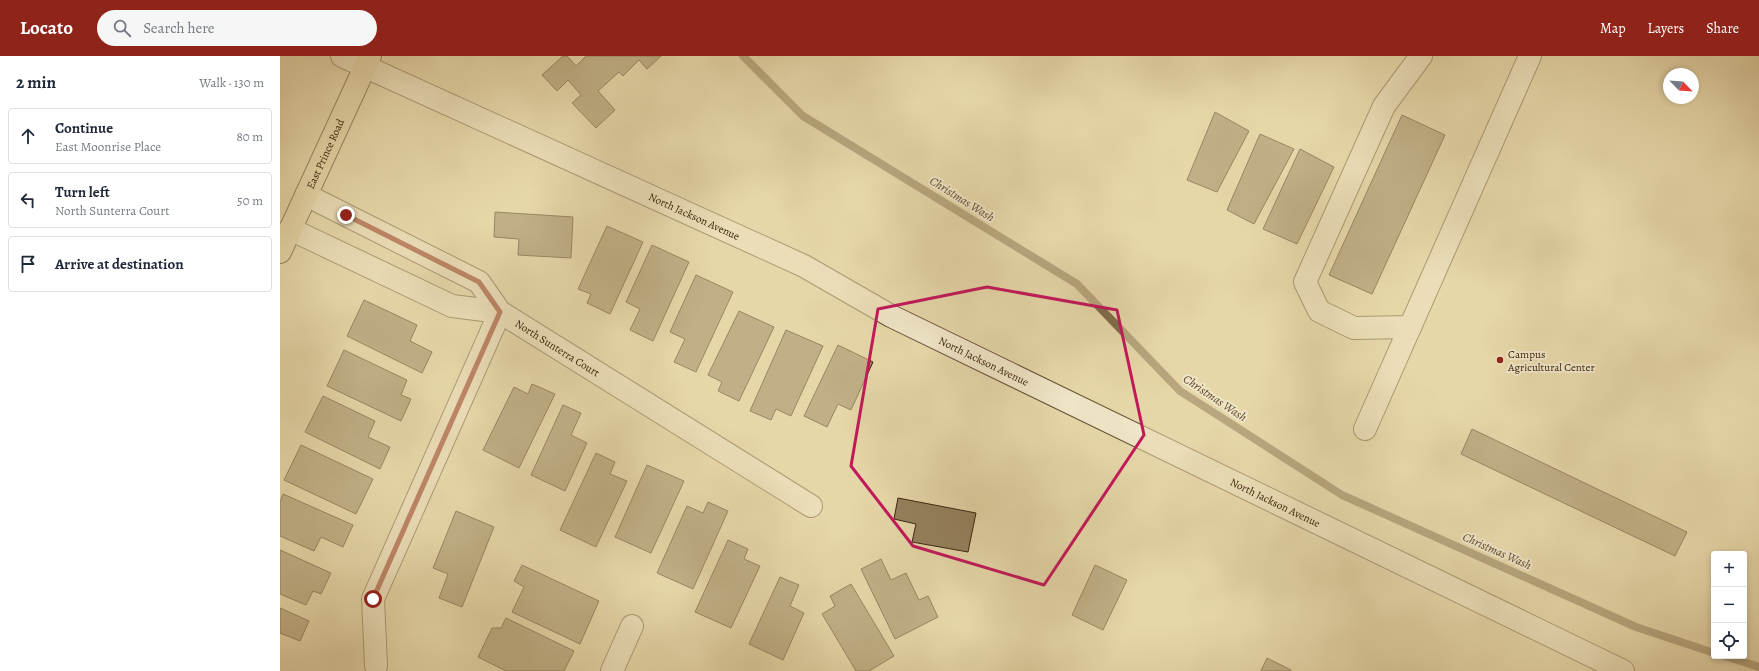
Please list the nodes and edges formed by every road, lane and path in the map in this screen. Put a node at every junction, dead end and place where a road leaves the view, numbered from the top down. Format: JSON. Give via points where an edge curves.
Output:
{"nodes":[{"id":1,"x":342,"y":56,"type":"edge"},
{"id":2,"x":1421,"y":56,"type":"edge"},
{"id":3,"x":1530,"y":56,"type":"edge"},
{"id":4,"x":367,"y":61,"type":"edge"},
{"id":5,"x":306,"y":195,"type":"junction"},
{"id":6,"x":290,"y":230,"type":"junction"},
{"id":7,"x":280,"y":252,"type":"edge"},
{"id":8,"x":439,"y":262,"type":"junction"},
{"id":9,"x":424,"y":293,"type":"junction"},
{"id":10,"x":500,"y":312,"type":"junction"},
{"id":11,"x":1410,"y":327,"type":"junction"},
{"id":12,"x":1365,"y":429,"type":"dead end"},
{"id":13,"x":811,"y":506,"type":"dead end"},
{"id":14,"x":632,"y":626,"type":"dead end"},
{"id":15,"x":376,"y":666,"type":"dead end"},
{"id":16,"x":612,"y":671,"type":"edge"},
{"id":17,"x":1623,"y":671,"type":"edge"}],
"edges":[{"from":1,"to":4,"type":"street","name":"North Jackson Avenue"},
{"from":2,"to":11,"type":"street","via":[[1384,106],[1305,282],[1320,311],[1354,328]]},
{"from":3,"to":11,"type":"street"},
{"from":4,"to":5,"type":"main road","name":"East Prince Road"},
{"from":4,"to":17,"type":"street","name":"North Jackson Avenue","via":[[804,266],[891,316]]},
{"from":5,"to":6,"type":"main road","name":"East Prince Road"},
{"from":5,"to":8,"type":"street","name":"North Sunterra Court"},
{"from":6,"to":7,"type":"main road","name":"East Prince Road"},
{"from":6,"to":9,"type":"street"},
{"from":8,"to":9,"type":"street"},
{"from":8,"to":10,"type":"street","name":"North Sunterra Court","via":[[479,282]]},
{"from":9,"to":10,"type":"street","via":[[452,306]]},
{"from":10,"to":13,"type":"street","name":"North Sunterra Court"},
{"from":10,"to":15,"type":"street","via":[[373,599]]},
{"from":11,"to":12,"type":"street"},
{"from":14,"to":16,"type":"street"}]}
